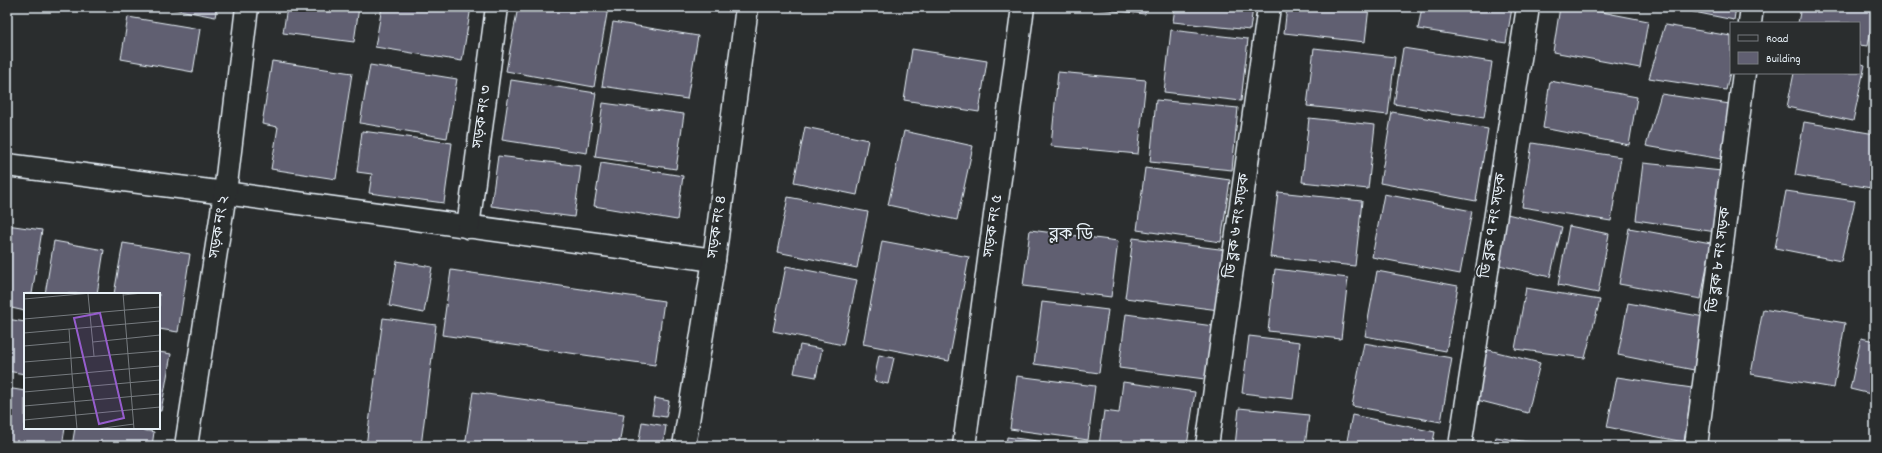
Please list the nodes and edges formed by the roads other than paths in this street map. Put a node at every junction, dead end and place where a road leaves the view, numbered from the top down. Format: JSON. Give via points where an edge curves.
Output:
{"nodes":[{"id":1,"x":247,"y":7,"type":"edge"},
{"id":2,"x":497,"y":7,"type":"edge"},
{"id":3,"x":747,"y":7,"type":"edge"},
{"id":4,"x":1023,"y":7,"type":"edge"},
{"id":5,"x":1269,"y":7,"type":"edge"},
{"id":6,"x":1528,"y":7,"type":"edge"},
{"id":7,"x":1752,"y":7,"type":"edge"},
{"id":8,"x":1750,"y":22,"type":"edge"},
{"id":9,"x":1744,"y":74,"type":"edge"},
{"id":10,"x":7,"y":165,"type":"edge"},
{"id":11,"x":225,"y":193,"type":"junction"},
{"id":12,"x":468,"y":227,"type":"junction"},
{"id":13,"x":714,"y":260,"type":"junction"},
{"id":14,"x":186,"y":446,"type":"edge"},
{"id":15,"x":684,"y":446,"type":"edge"},
{"id":16,"x":964,"y":446,"type":"edge"},
{"id":17,"x":1207,"y":446,"type":"edge"},
{"id":18,"x":1460,"y":446,"type":"edge"},
{"id":19,"x":1696,"y":446,"type":"edge"}],
"edges":[{"from":1,"to":11,"type":"street","name":"সড়ক নং ২"},
{"from":2,"to":12,"type":"street","name":"সড়ক নং ৩"},
{"from":3,"to":13,"type":"street","name":"সড়ক নং ৪"},
{"from":4,"to":16,"type":"street","name":"সড়ক নং ৫"},
{"from":5,"to":17,"type":"street","name":"ডি ব্লক ৬ নং সড়ক"},
{"from":6,"to":18,"type":"street","name":"ডি ব্লক ৭ নং সড়ক"},
{"from":7,"to":8,"type":"street"},
{"from":9,"to":19,"type":"street","name":"ডি ব্লক ৮ নং সড়ক"},
{"from":10,"to":11,"type":"street"},
{"from":11,"to":12,"type":"street"},
{"from":11,"to":14,"type":"street","name":"সড়ক নং ২"},
{"from":12,"to":13,"type":"street"},
{"from":13,"to":15,"type":"street","name":"সড়ক নং ৪"}]}
